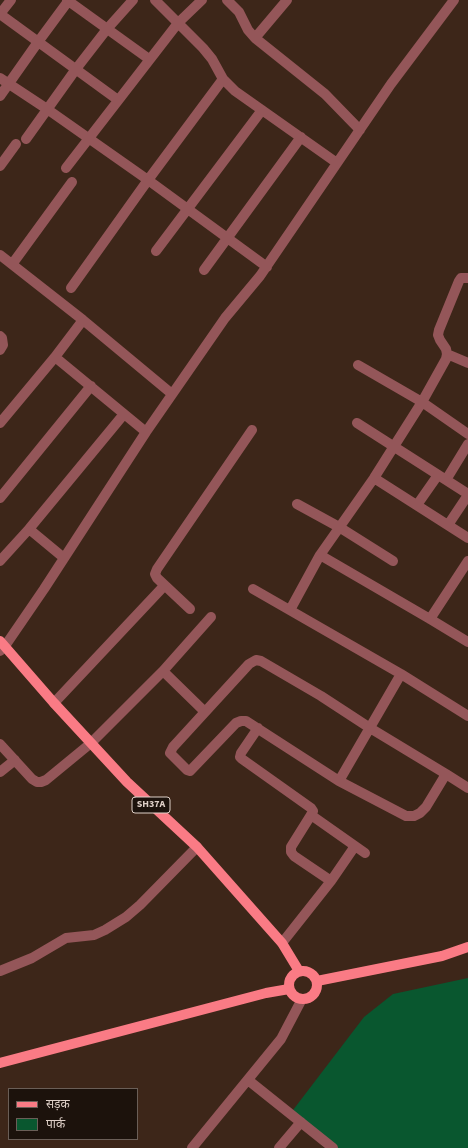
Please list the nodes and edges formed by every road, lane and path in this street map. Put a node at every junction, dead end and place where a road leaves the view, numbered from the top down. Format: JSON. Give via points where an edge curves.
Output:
{"nodes":[{"id":1,"x":11,"y":0,"type":"edge"},
{"id":2,"x":68,"y":0,"type":"edge"},
{"id":3,"x":133,"y":0,"type":"edge"},
{"id":4,"x":155,"y":0,"type":"edge"},
{"id":5,"x":202,"y":0,"type":"edge"},
{"id":6,"x":227,"y":0,"type":"edge"},
{"id":7,"x":287,"y":0,"type":"edge"},
{"id":8,"x":448,"y":2,"type":"edge"},
{"id":9,"x":0,"y":14,"type":"edge"},
{"id":10,"x":178,"y":23,"type":"junction"},
{"id":11,"x":107,"y":29,"type":"junction"},
{"id":12,"x":255,"y":38,"type":"junction"},
{"id":13,"x":38,"y":42,"type":"junction"},
{"id":14,"x":150,"y":59,"type":"junction"},
{"id":15,"x":76,"y":69,"type":"junction"},
{"id":16,"x":223,"y":79,"type":"junction"},
{"id":17,"x":4,"y":80,"type":"edge"},
{"id":18,"x":0,"y":96,"type":"edge"},
{"id":19,"x":118,"y":100,"type":"junction"},
{"id":20,"x":47,"y":109,"type":"junction"},
{"id":21,"x":262,"y":110,"type":"junction"},
{"id":22,"x":360,"y":130,"type":"junction"},
{"id":23,"x":301,"y":137,"type":"junction"},
{"id":24,"x":88,"y":138,"type":"junction"},
{"id":25,"x":26,"y":139,"type":"dead end"},
{"id":26,"x":16,"y":144,"type":"dead end"},
{"id":27,"x":337,"y":163,"type":"junction"},
{"id":28,"x":0,"y":166,"type":"edge"},
{"id":29,"x":66,"y":168,"type":"dead end"},
{"id":30,"x":148,"y":180,"type":"junction"},
{"id":31,"x":72,"y":182,"type":"dead end"},
{"id":32,"x":188,"y":209,"type":"junction"},
{"id":33,"x":228,"y":238,"type":"junction"},
{"id":34,"x":156,"y":251,"type":"dead end"},
{"id":35,"x":0,"y":254,"type":"edge"},
{"id":36,"x":12,"y":263,"type":"junction"},
{"id":37,"x":267,"y":267,"type":"junction"},
{"id":38,"x":204,"y":270,"type":"dead end"},
{"id":39,"x":468,"y":278,"type":"edge"},
{"id":40,"x":71,"y":288,"type":"dead end"},
{"id":41,"x":83,"y":320,"type":"junction"},
{"id":42,"x":0,"y":336,"type":"edge"},
{"id":43,"x":0,"y":350,"type":"edge"},
{"id":44,"x":447,"y":354,"type":"junction"},
{"id":45,"x":55,"y":357,"type":"junction"},
{"id":46,"x":468,"y":363,"type":"edge"},
{"id":47,"x":358,"y":365,"type":"dead end"},
{"id":48,"x":91,"y":386,"type":"junction"},
{"id":49,"x":172,"y":394,"type":"junction"},
{"id":50,"x":422,"y":402,"type":"junction"},
{"id":51,"x":124,"y":414,"type":"junction"},
{"id":52,"x":0,"y":423,"type":"edge"},
{"id":53,"x":357,"y":423,"type":"dead end"},
{"id":54,"x":252,"y":430,"type":"dead end"},
{"id":55,"x":146,"y":432,"type":"junction"},
{"id":56,"x":468,"y":434,"type":"edge"},
{"id":57,"x":468,"y":444,"type":"edge"},
{"id":58,"x":394,"y":447,"type":"junction"},
{"id":59,"x":442,"y":477,"type":"junction"},
{"id":60,"x":374,"y":478,"type":"junction"},
{"id":61,"x":468,"y":495,"type":"edge"},
{"id":62,"x":0,"y":498,"type":"edge"},
{"id":63,"x":297,"y":504,"type":"dead end"},
{"id":64,"x":417,"y":505,"type":"junction"},
{"id":65,"x":448,"y":525,"type":"junction"},
{"id":66,"x":340,"y":527,"type":"junction"},
{"id":67,"x":28,"y":529,"type":"junction"},
{"id":68,"x":468,"y":538,"type":"edge"},
{"id":69,"x":320,"y":555,"type":"junction"},
{"id":70,"x":64,"y":558,"type":"junction"},
{"id":71,"x":0,"y":560,"type":"edge"},
{"id":72,"x":393,"y":561,"type":"dead end"},
{"id":73,"x":467,"y":565,"type":"edge"},
{"id":74,"x":164,"y":586,"type":"junction"},
{"id":75,"x":253,"y":589,"type":"dead end"},
{"id":76,"x":190,"y":609,"type":"dead end"},
{"id":77,"x":290,"y":610,"type":"junction"},
{"id":78,"x":211,"y":617,"type":"dead end"},
{"id":79,"x":430,"y":619,"type":"junction"},
{"id":80,"x":468,"y":642,"type":"edge"},
{"id":81,"x":2,"y":646,"type":"edge"},
{"id":82,"x":163,"y":671,"type":"junction"},
{"id":83,"x":400,"y":674,"type":"junction"},
{"id":84,"x":54,"y":703,"type":"junction"},
{"id":85,"x":205,"y":712,"type":"junction"},
{"id":86,"x":468,"y":716,"type":"edge"},
{"id":87,"x":258,"y":728,"type":"junction"},
{"id":88,"x":370,"y":728,"type":"junction"},
{"id":89,"x":91,"y":743,"type":"junction"},
{"id":90,"x":0,"y":744,"type":"edge"},
{"id":91,"x":15,"y":760,"type":"junction"},
{"id":92,"x":0,"y":772,"type":"edge"},
{"id":93,"x":446,"y":774,"type":"junction"},
{"id":94,"x":340,"y":781,"type":"junction"},
{"id":95,"x":468,"y":788,"type":"edge"},
{"id":96,"x":311,"y":815,"type":"junction"},
{"id":97,"x":355,"y":846,"type":"junction"},
{"id":98,"x":196,"y":847,"type":"junction"},
{"id":99,"x":365,"y":854,"type":"dead end"},
{"id":100,"x":331,"y":881,"type":"junction"},
{"id":101,"x":282,"y":943,"type":"junction"},
{"id":102,"x":468,"y":948,"type":"edge"},
{"id":103,"x":0,"y":971,"type":"edge"},
{"id":104,"x":299,"y":971,"type":"junction"},
{"id":105,"x":317,"y":981,"type":"junction"},
{"id":106,"x":289,"y":989,"type":"junction"},
{"id":107,"x":302,"y":999,"type":"junction"},
{"id":108,"x":0,"y":1063,"type":"edge"},
{"id":109,"x":248,"y":1080,"type":"junction"},
{"id":110,"x":301,"y":1122,"type":"junction"},
{"id":111,"x":192,"y":1148,"type":"edge"},
{"id":112,"x":279,"y":1148,"type":"edge"},
{"id":113,"x":333,"y":1148,"type":"edge"}],
"edges":[{"from":1,"to":9,"type":"street"},
{"from":2,"to":11,"type":"street"},
{"from":2,"to":13,"type":"street"},
{"from":3,"to":11,"type":"street"},
{"from":4,"to":10,"type":"street"},
{"from":5,"to":10,"type":"street"},
{"from":6,"to":12,"type":"street"},
{"from":7,"to":12,"type":"street"},
{"from":8,"to":22,"type":"street"},
{"from":9,"to":13,"type":"street"},
{"from":10,"to":14,"type":"street"},
{"from":10,"to":16,"type":"street","via":[[208,53]]},
{"from":11,"to":14,"type":"street"},
{"from":11,"to":15,"type":"street"},
{"from":12,"to":22,"type":"street","via":[[325,94]]},
{"from":13,"to":15,"type":"street"},
{"from":13,"to":17,"type":"street"},
{"from":14,"to":19,"type":"street"},
{"from":15,"to":19,"type":"street"},
{"from":15,"to":20,"type":"street"},
{"from":16,"to":21,"type":"street"},
{"from":16,"to":30,"type":"street"},
{"from":17,"to":18,"type":"street"},
{"from":17,"to":20,"type":"street"},
{"from":19,"to":24,"type":"street"},
{"from":20,"to":24,"type":"street"},
{"from":20,"to":25,"type":"street"},
{"from":21,"to":23,"type":"street"},
{"from":21,"to":32,"type":"street"},
{"from":22,"to":27,"type":"street"},
{"from":23,"to":27,"type":"street"},
{"from":23,"to":33,"type":"street"},
{"from":24,"to":29,"type":"street"},
{"from":24,"to":30,"type":"street"},
{"from":26,"to":28,"type":"street"},
{"from":27,"to":37,"type":"street"},
{"from":30,"to":32,"type":"street"},
{"from":30,"to":40,"type":"street"},
{"from":31,"to":36,"type":"street"},
{"from":32,"to":33,"type":"street"},
{"from":32,"to":34,"type":"street"},
{"from":33,"to":37,"type":"street"},
{"from":33,"to":38,"type":"street"},
{"from":35,"to":36,"type":"street"},
{"from":36,"to":41,"type":"street"},
{"from":37,"to":49,"type":"street","via":[[225,318]]},
{"from":39,"to":44,"type":"street","via":[[459,280],[438,335]]},
{"from":41,"to":45,"type":"street"},
{"from":41,"to":49,"type":"street"},
{"from":42,"to":43,"type":"street","via":[[3,345]]},
{"from":44,"to":46,"type":"street"},
{"from":44,"to":50,"type":"street"},
{"from":45,"to":48,"type":"street"},
{"from":45,"to":52,"type":"street"},
{"from":47,"to":50,"type":"street"},
{"from":48,"to":51,"type":"street"},
{"from":48,"to":62,"type":"street"},
{"from":49,"to":55,"type":"street"},
{"from":50,"to":56,"type":"street"},
{"from":50,"to":58,"type":"street"},
{"from":51,"to":55,"type":"street"},
{"from":51,"to":67,"type":"street"},
{"from":53,"to":58,"type":"street"},
{"from":54,"to":74,"type":"street","via":[[157,569],[155,574]]},
{"from":55,"to":70,"type":"street"},
{"from":57,"to":59,"type":"street"},
{"from":58,"to":59,"type":"street"},
{"from":58,"to":60,"type":"street"},
{"from":59,"to":61,"type":"street"},
{"from":59,"to":64,"type":"street"},
{"from":60,"to":64,"type":"street"},
{"from":60,"to":66,"type":"street"},
{"from":61,"to":65,"type":"street"},
{"from":63,"to":66,"type":"street"},
{"from":64,"to":65,"type":"street"},
{"from":65,"to":68,"type":"street"},
{"from":66,"to":69,"type":"street"},
{"from":66,"to":72,"type":"street"},
{"from":67,"to":70,"type":"street"},
{"from":67,"to":71,"type":"street"},
{"from":69,"to":77,"type":"street"},
{"from":69,"to":79,"type":"street"},
{"from":70,"to":81,"type":"street"},
{"from":73,"to":79,"type":"street"},
{"from":74,"to":76,"type":"street"},
{"from":74,"to":84,"type":"street"},
{"from":75,"to":77,"type":"street"},
{"from":77,"to":83,"type":"street"},
{"from":78,"to":82,"type":"street"},
{"from":79,"to":80,"type":"street"},
{"from":81,"to":84,"type":"main road","number":"SH37A"},
{"from":82,"to":85,"type":"street"},
{"from":82,"to":89,"type":"street"},
{"from":83,"to":86,"type":"street"},
{"from":83,"to":88,"type":"street"},
{"from":84,"to":89,"type":"main road","number":"SH37A"},
{"from":85,"to":87,"type":"street","via":[[170,753],[190,771],[236,723],[246,721]]},
{"from":85,"to":88,"type":"street","via":[[249,664],[261,660]]},
{"from":87,"to":94,"type":"street"},
{"from":87,"to":96,"type":"street","via":[[240,757],[311,808]]},
{"from":88,"to":93,"type":"street"},
{"from":88,"to":94,"type":"street"},
{"from":89,"to":91,"type":"street","via":[[42,782],[32,779]]},
{"from":89,"to":98,"type":"main road","number":"SH37A","via":[[127,782]]},
{"from":90,"to":91,"type":"street"},
{"from":91,"to":92,"type":"street"},
{"from":93,"to":94,"type":"street","via":[[426,807],[414,816],[406,816]]},
{"from":93,"to":95,"type":"street"},
{"from":96,"to":97,"type":"street"},
{"from":96,"to":100,"type":"street","via":[[291,847],[291,852]]},
{"from":97,"to":99,"type":"street"},
{"from":97,"to":100,"type":"street"},
{"from":98,"to":101,"type":"main road","number":"SH37A"},
{"from":98,"to":103,"type":"street","via":[[126,917],[94,935],[66,938],[32,958]]},
{"from":100,"to":101,"type":"street"},
{"from":101,"to":104,"type":"main road","number":"SH37A"},
{"from":102,"to":105,"type":"main road","via":[[442,956]]},
{"from":104,"to":105,"type":"main road","via":[[310,972]]},
{"from":104,"to":106,"type":"main road","via":[[290,978]]},
{"from":105,"to":107,"type":"main road","via":[[316,992],[307,999]]},
{"from":106,"to":107,"type":"main road","via":[[296,998]]},
{"from":106,"to":108,"type":"main road"},
{"from":107,"to":109,"type":"street","via":[[281,1039]]},
{"from":109,"to":110,"type":"street"},
{"from":109,"to":111,"type":"street"},
{"from":110,"to":112,"type":"street"},
{"from":110,"to":113,"type":"street"}]}
